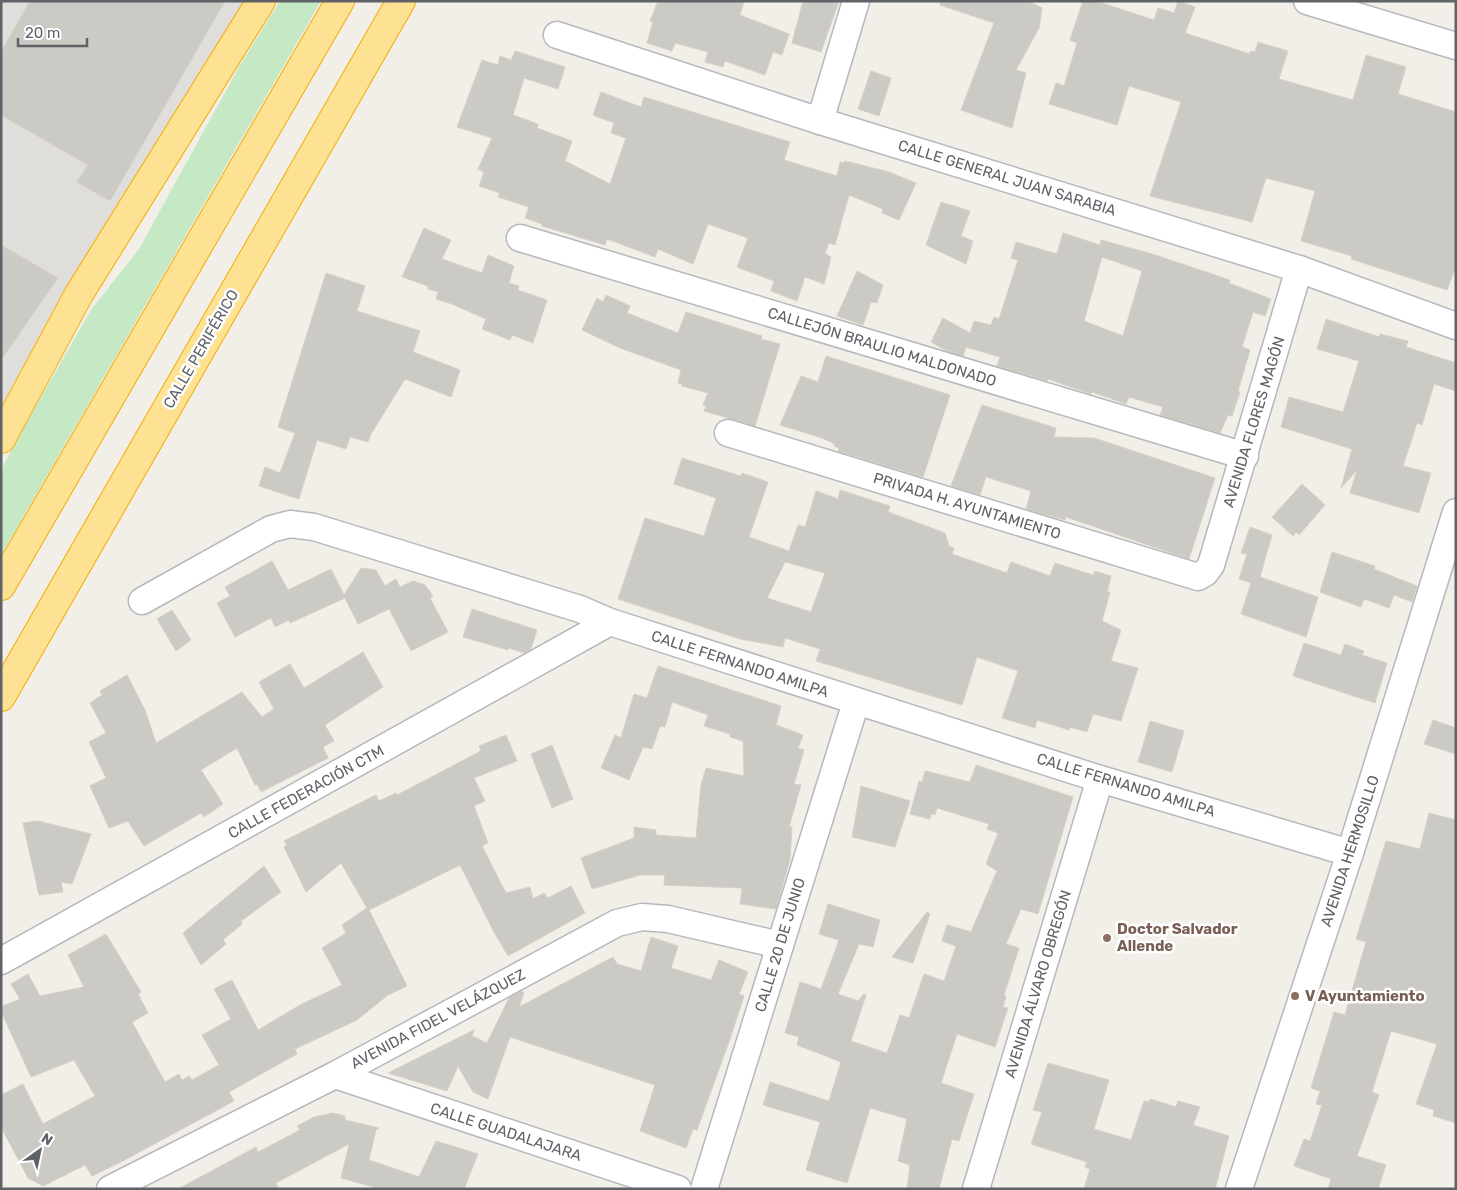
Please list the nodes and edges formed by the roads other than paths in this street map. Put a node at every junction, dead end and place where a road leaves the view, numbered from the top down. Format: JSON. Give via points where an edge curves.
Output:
{"nodes":[{"id":1,"x":261,"y":1,"type":"edge"},
{"id":2,"x":340,"y":1,"type":"edge"},
{"id":3,"x":401,"y":1,"type":"edge"},
{"id":4,"x":856,"y":1,"type":"edge"},
{"id":5,"x":1307,"y":1,"type":"edge"},
{"id":6,"x":556,"y":35,"type":"dead end"},
{"id":7,"x":1456,"y":46,"type":"edge"},
{"id":8,"x":820,"y":121,"type":"junction"},
{"id":9,"x":520,"y":238,"type":"dead end"},
{"id":10,"x":1299,"y":269,"type":"junction"},
{"id":11,"x":1456,"y":326,"type":"edge"},
{"id":12,"x":728,"y":433,"type":"dead end"},
{"id":13,"x":1,"y":439,"type":"edge"},
{"id":14,"x":1245,"y":456,"type":"junction"},
{"id":15,"x":1456,"y":512,"type":"edge"},
{"id":16,"x":1206,"y":573,"type":"joint"},
{"id":17,"x":1,"y":586,"type":"edge"},
{"id":18,"x":142,"y":601,"type":"dead end"},
{"id":19,"x":610,"y":622,"type":"junction"},
{"id":20,"x":1,"y":697,"type":"edge"},
{"id":21,"x":856,"y":702,"type":"junction"},
{"id":22,"x":1100,"y":779,"type":"junction"},
{"id":23,"x":1350,"y":852,"type":"junction"},
{"id":24,"x":780,"y":945,"type":"junction"},
{"id":25,"x":1,"y":961,"type":"edge"},
{"id":26,"x":335,"y":1075,"type":"junction"},
{"id":27,"x":110,"y":1189,"type":"edge"},
{"id":28,"x":678,"y":1189,"type":"edge"},
{"id":29,"x":704,"y":1189,"type":"edge"},
{"id":30,"x":976,"y":1189,"type":"edge"},
{"id":31,"x":1238,"y":1189,"type":"edge"}],
"edges":[{"from":1,"to":13,"type":"highway","via":[[78,294]]},
{"from":2,"to":17,"type":"highway"},
{"from":3,"to":20,"type":"highway","name":"CALLE PERIFÉRICO"},
{"from":4,"to":8,"type":"street"},
{"from":5,"to":7,"type":"street"},
{"from":6,"to":8,"type":"street","name":"CALLE GENERAL JUAN SARABIA"},
{"from":8,"to":10,"type":"street","name":"CALLE GENERAL JUAN SARABIA"},
{"from":9,"to":14,"type":"street","name":"CALLEJÓN BRAULIO MALDONADO"},
{"from":10,"to":11,"type":"street","name":"CALLE GENERAL JUAN SARABIA"},
{"from":10,"to":14,"type":"street","name":"AVENIDA FLORES MAGÓN"},
{"from":12,"to":16,"type":"street","name":"PRIVADA H. AYUNTAMIENTO","via":[[1198,577]]},
{"from":14,"to":16,"type":"street","name":"AVENIDA FLORES MAGÓN"},
{"from":15,"to":23,"type":"street","name":"AVENIDA HERMOSILLO"},
{"from":18,"to":19,"type":"street","name":"CALLE FERNANDO AMILPA","via":[[271,529],[290,524],[324,530],[580,609]]},
{"from":19,"to":21,"type":"street","name":"CALLE FERNANDO AMILPA"},
{"from":19,"to":25,"type":"street","name":"CALLE FEDERACIÓN CTM"},
{"from":21,"to":22,"type":"street","name":"CALLE FERNANDO AMILPA"},
{"from":21,"to":24,"type":"street","name":"CALLE 20 DE JUNIO"},
{"from":22,"to":23,"type":"street","name":"CALLE FERNANDO AMILPA"},
{"from":22,"to":30,"type":"street","name":"AVENIDA ÁLVARO OBREGÓN"},
{"from":23,"to":31,"type":"street","name":"AVENIDA HERMOSILLO"},
{"from":24,"to":26,"type":"street","name":"AVENIDA FIDEL VELÁZQUEZ","via":[[668,919],[642,918],[616,923]]},
{"from":24,"to":29,"type":"street","name":"CALLE 20 DE JUNIO"},
{"from":26,"to":27,"type":"street","name":"AVENIDA FIDEL VELÁZQUEZ"},
{"from":26,"to":28,"type":"street","name":"CALLE GUADALAJARA"}]}
